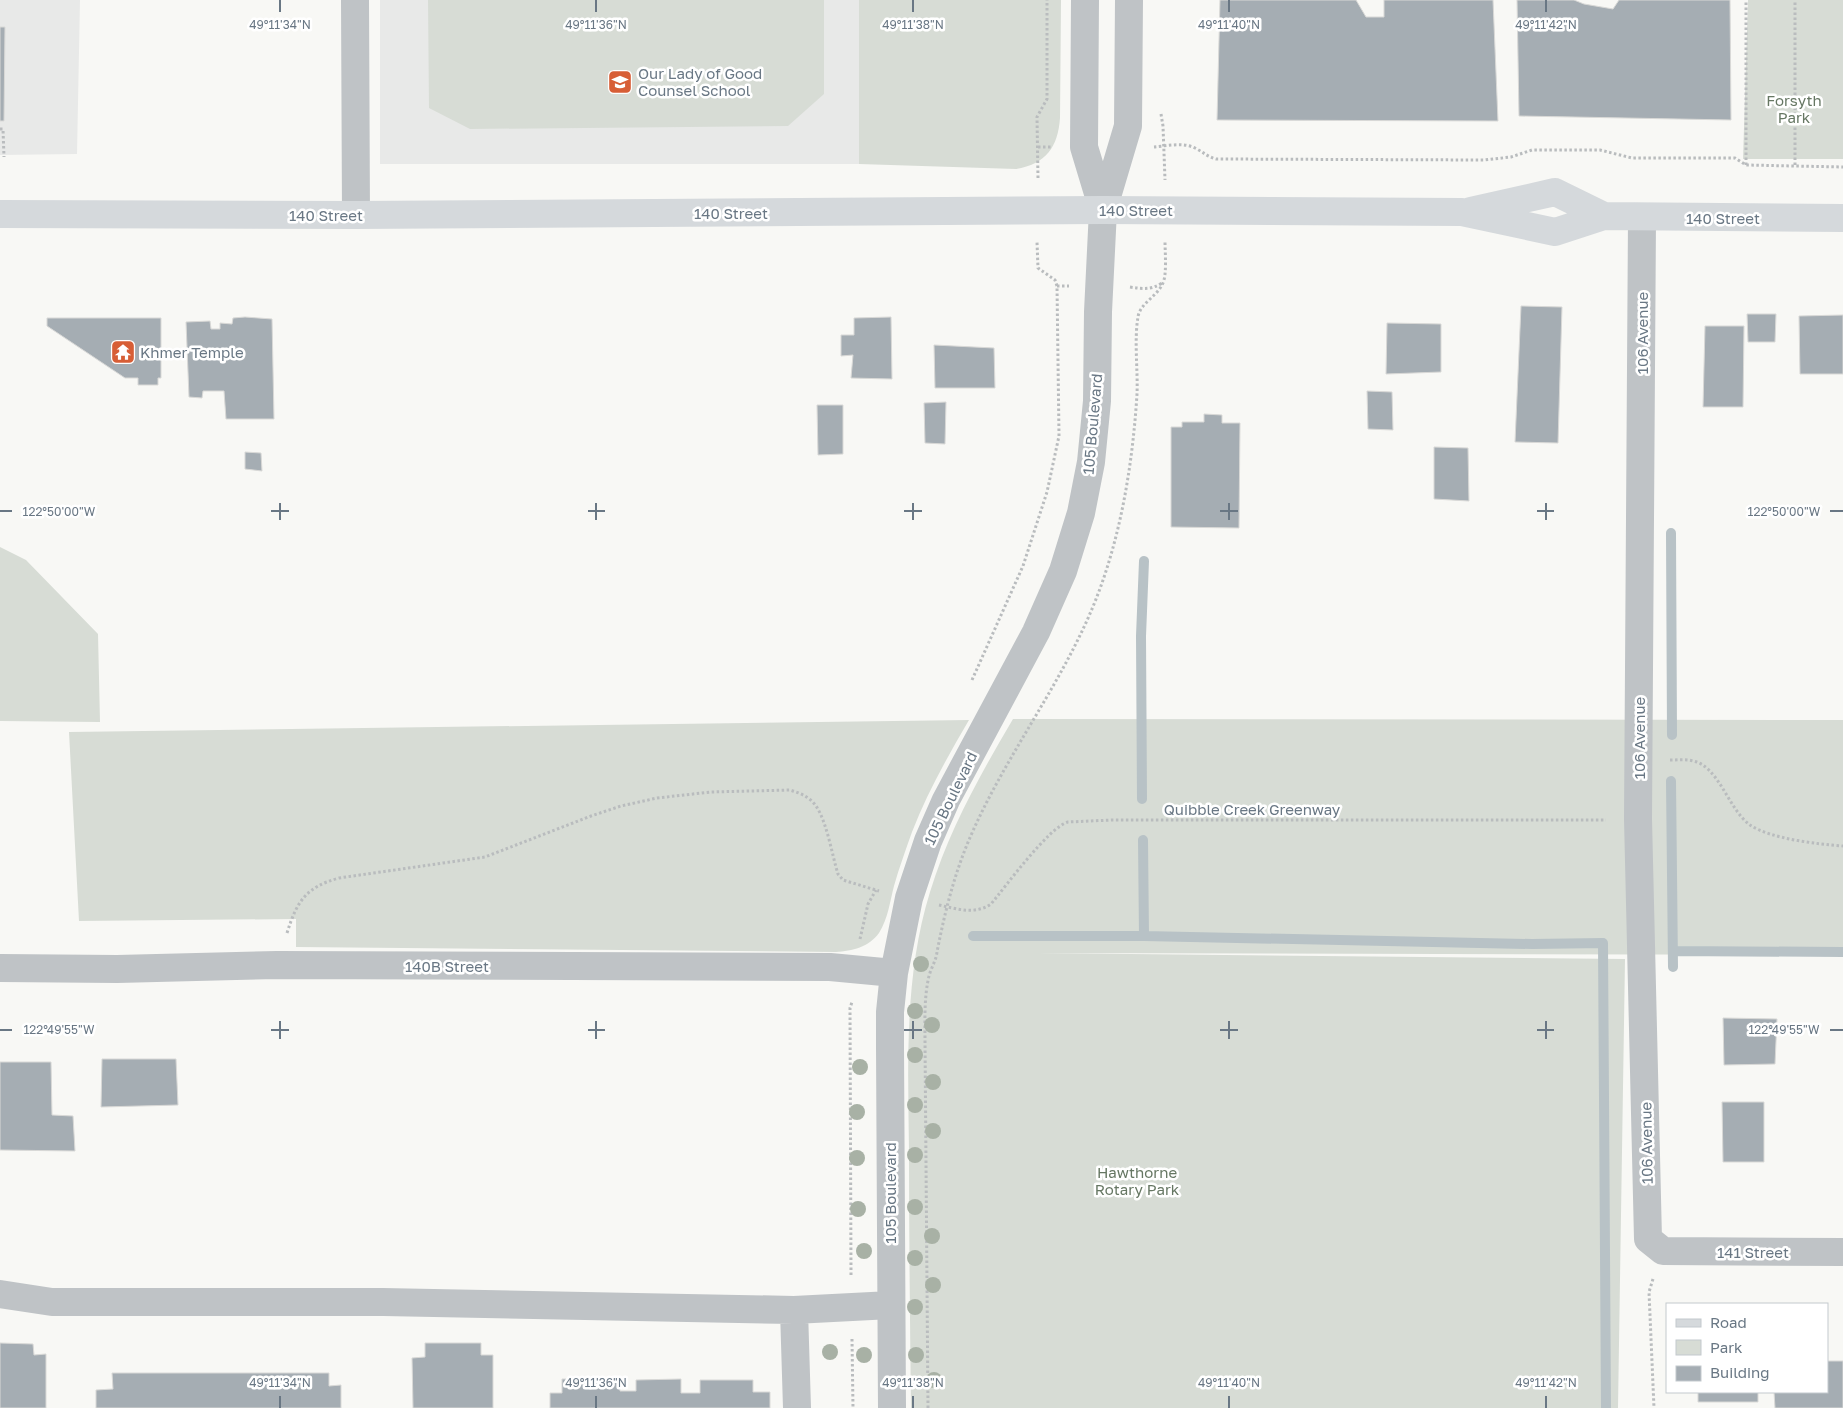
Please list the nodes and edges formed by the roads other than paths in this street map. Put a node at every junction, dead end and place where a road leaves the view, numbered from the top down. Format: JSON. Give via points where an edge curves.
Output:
{"nodes":[{"id":1,"x":355,"y":0,"type":"edge"},
{"id":2,"x":1085,"y":0,"type":"edge"},
{"id":3,"x":1129,"y":0,"type":"edge"},
{"id":4,"x":1102,"y":210,"type":"junction"},
{"id":5,"x":1462,"y":212,"type":"junction"},
{"id":6,"x":0,"y":214,"type":"edge"},
{"id":7,"x":356,"y":215,"type":"junction"},
{"id":8,"x":1604,"y":216,"type":"junction"},
{"id":9,"x":1642,"y":218,"type":"junction"},
{"id":10,"x":1843,"y":218,"type":"edge"},
{"id":11,"x":0,"y":968,"type":"edge"},
{"id":12,"x":894,"y":973,"type":"junction"},
{"id":13,"x":1843,"y":1252,"type":"edge"},
{"id":14,"x":1660,"y":1262,"type":"joint"},
{"id":15,"x":0,"y":1294,"type":"edge"},
{"id":16,"x":891,"y":1305,"type":"junction"},
{"id":17,"x":794,"y":1310,"type":"junction"},
{"id":18,"x":796,"y":1408,"type":"edge"},
{"id":19,"x":892,"y":1408,"type":"edge"}],
"edges":[{"from":1,"to":7,"type":"street"},
{"from":2,"to":4,"type":"street","name":"105 Boulevard","via":[[1084,147]]},
{"from":3,"to":4,"type":"street","name":"105 Boulevard","via":[[1128,126]]},
{"from":4,"to":5,"type":"main road","name":"140 Street"},
{"from":4,"to":7,"type":"main road","name":"140 Street"},
{"from":4,"to":12,"type":"street","name":"105 Boulevard","via":[[1097,401],[1082,513],[1063,571],[1036,632],[946,800],[928,841],[909,898]]},
{"from":5,"to":8,"type":"main road","name":"140 Street","via":[[1555,232]]},
{"from":5,"to":8,"type":"main road","name":"140 Street","via":[[1555,192]]},
{"from":6,"to":7,"type":"main road","name":"140 Street"},
{"from":8,"to":9,"type":"main road","name":"140 Street"},
{"from":9,"to":10,"type":"main road","name":"140 Street"},
{"from":9,"to":14,"type":"street","name":"106 Avenue","via":[[1639,828],[1648,1239]]},
{"from":11,"to":12,"type":"street","name":"140B Street","via":[[117,970],[277,965],[830,967]]},
{"from":12,"to":16,"type":"street","name":"105 Boulevard","via":[[890,1012]]},
{"from":13,"to":14,"type":"street","name":"141 Street"},
{"from":15,"to":17,"type":"street","via":[[52,1302],[383,1302]]},
{"from":16,"to":17,"type":"street"},
{"from":16,"to":19,"type":"street","name":"105 Boulevard"},
{"from":17,"to":18,"type":"street"}]}
